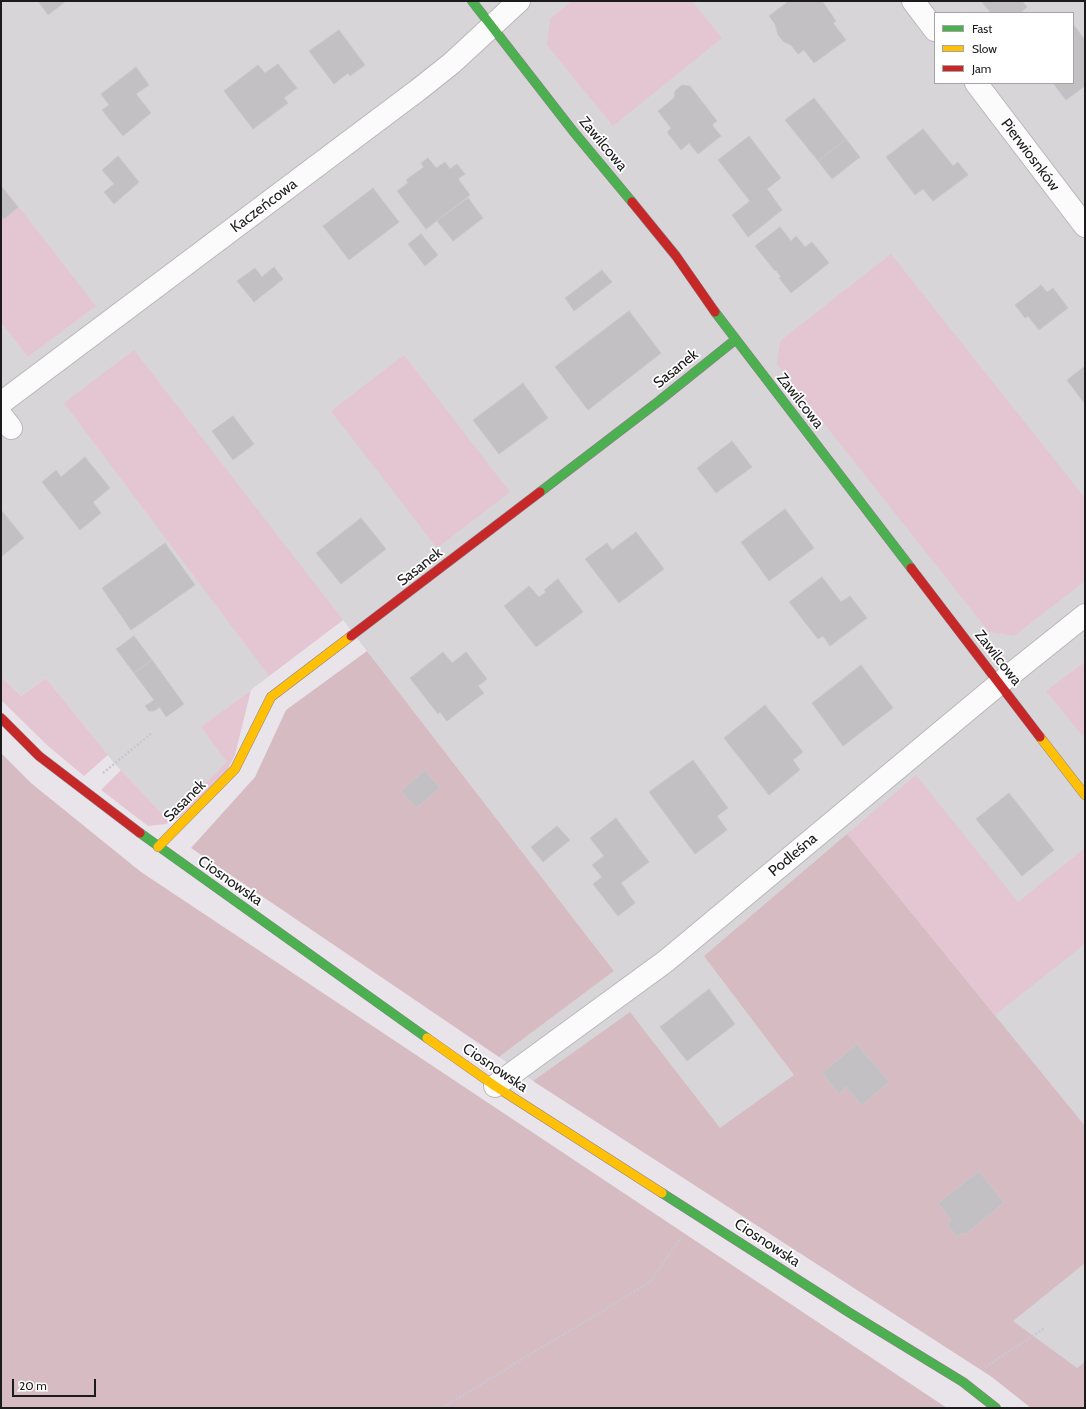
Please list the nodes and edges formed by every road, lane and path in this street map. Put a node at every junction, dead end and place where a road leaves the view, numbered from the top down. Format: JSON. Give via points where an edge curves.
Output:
{"nodes":[{"id":1,"x":472,"y":1,"type":"edge"},
{"id":2,"x":519,"y":1,"type":"edge"},
{"id":3,"x":913,"y":1,"type":"edge"},
{"id":4,"x":491,"y":27,"type":"junction"},
{"id":5,"x":934,"y":29,"type":"edge"},
{"id":6,"x":977,"y":84,"type":"edge"},
{"id":7,"x":1085,"y":226,"type":"edge"},
{"id":8,"x":735,"y":340,"type":"junction"},
{"id":9,"x":1,"y":403,"type":"edge"},
{"id":10,"x":1085,"y":615,"type":"edge"},
{"id":11,"x":1000,"y":683,"type":"junction"},
{"id":12,"x":1,"y":718,"type":"edge"},
{"id":13,"x":152,"y":733,"type":"dead end"},
{"id":14,"x":84,"y":791,"type":"junction"},
{"id":15,"x":1085,"y":795,"type":"edge"},
{"id":16,"x":158,"y":847,"type":"junction"},
{"id":17,"x":495,"y":1086,"type":"junction"},
{"id":18,"x":696,"y":1214,"type":"junction"},
{"id":19,"x":1045,"y":1328,"type":"dead end"},
{"id":20,"x":962,"y":1382,"type":"junction"},
{"id":21,"x":442,"y":1408,"type":"edge"},
{"id":22,"x":996,"y":1408,"type":"edge"}],
"edges":[{"from":1,"to":4,"type":"street","name":"Zawilcowa"},
{"from":2,"to":4,"type":"street","name":"Kaczeńcowa"},
{"from":3,"to":5,"type":"street"},
{"from":4,"to":8,"type":"street","name":"Zawilcowa","via":[[573,132],[676,256]]},
{"from":4,"to":9,"type":"street","name":"Kaczeńcowa","via":[[418,90]]},
{"from":6,"to":7,"type":"street","name":"Pierwiosnków"},
{"from":8,"to":11,"type":"street","name":"Zawilcowa"},
{"from":8,"to":16,"type":"street","name":"Sasanek","via":[[272,697],[235,770]]},
{"from":10,"to":11,"type":"street","name":"Podleśna"},
{"from":11,"to":15,"type":"street","name":"Zawilcowa"},
{"from":11,"to":17,"type":"street","name":"Podleśna","via":[[666,961]]},
{"from":12,"to":14,"type":"street","name":"Ciosnowska","via":[[39,756]]},
{"from":13,"to":14,"type":"path"},
{"from":14,"to":16,"type":"street","name":"Ciosnowska"},
{"from":16,"to":17,"type":"street","name":"Ciosnowska"},
{"from":17,"to":18,"type":"street","name":"Ciosnowska"},
{"from":18,"to":20,"type":"street","name":"Ciosnowska"},
{"from":18,"to":21,"type":"path","via":[[650,1282]]},
{"from":19,"to":20,"type":"path"},
{"from":20,"to":22,"type":"street","name":"Ciosnowska"}]}
